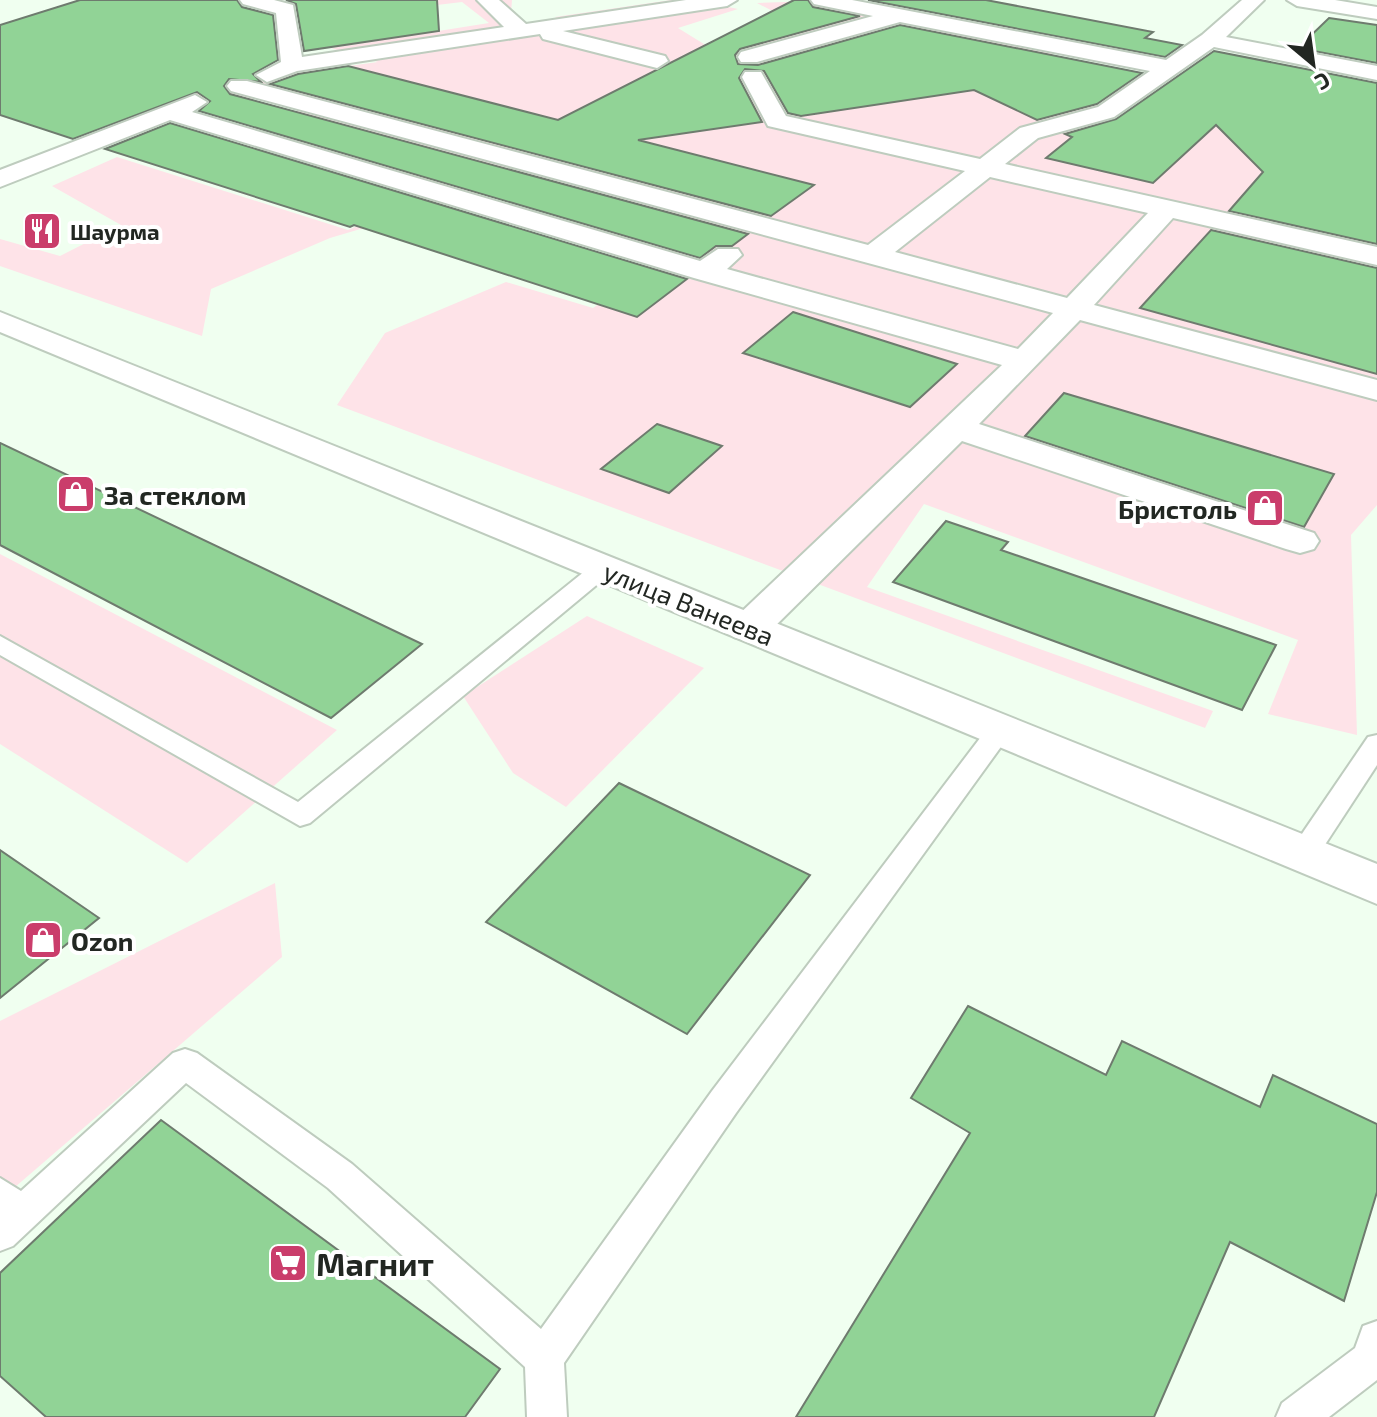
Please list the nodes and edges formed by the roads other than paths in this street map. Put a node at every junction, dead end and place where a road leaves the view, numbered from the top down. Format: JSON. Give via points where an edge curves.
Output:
{"nodes":[{"id":1,"x":250,"y":0,"type":"edge"},
{"id":2,"x":311,"y":0,"type":"edge"},
{"id":3,"x":487,"y":0,"type":"edge"},
{"id":4,"x":727,"y":0,"type":"edge"},
{"id":5,"x":821,"y":0,"type":"edge"},
{"id":6,"x":1254,"y":0,"type":"edge"},
{"id":7,"x":1297,"y":0,"type":"edge"},
{"id":8,"x":286,"y":9,"type":"junction"},
{"id":9,"x":1377,"y":13,"type":"edge"},
{"id":10,"x":899,"y":15,"type":"junction"},
{"id":11,"x":525,"y":29,"type":"junction"},
{"id":12,"x":1210,"y":40,"type":"junction"},
{"id":13,"x":657,"y":61,"type":"dead end"},
{"id":14,"x":292,"y":65,"type":"junction"},
{"id":15,"x":1170,"y":68,"type":"junction"},
{"id":16,"x":1377,"y":73,"type":"edge"},
{"id":17,"x":239,"y":86,"type":"junction"},
{"id":18,"x":167,"y":112,"type":"junction"},
{"id":19,"x":985,"y":167,"type":"junction"},
{"id":20,"x":0,"y":179,"type":"edge"},
{"id":21,"x":1167,"y":208,"type":"junction"},
{"id":22,"x":765,"y":228,"type":"junction"},
{"id":23,"x":874,"y":255,"type":"junction"},
{"id":24,"x":1377,"y":256,"type":"edge"},
{"id":25,"x":704,"y":272,"type":"junction"},
{"id":26,"x":1076,"y":308,"type":"junction"},
{"id":27,"x":0,"y":321,"type":"edge"},
{"id":28,"x":1025,"y":361,"type":"junction"},
{"id":29,"x":1377,"y":390,"type":"edge"},
{"id":30,"x":956,"y":428,"type":"junction"},
{"id":31,"x":1300,"y":541,"type":"dead end"},
{"id":32,"x":603,"y":568,"type":"junction"},
{"id":33,"x":749,"y":628,"type":"junction"},
{"id":34,"x":0,"y":644,"type":"edge"},
{"id":35,"x":999,"y":731,"type":"junction"},
{"id":36,"x":1377,"y":744,"type":"edge"},
{"id":37,"x":1303,"y":855,"type":"junction"},
{"id":38,"x":1377,"y":885,"type":"edge"},
{"id":39,"x":7,"y":1214,"type":"edge"},
{"id":40,"x":1377,"y":1340,"type":"edge"},
{"id":41,"x":544,"y":1358,"type":"junction"},
{"id":42,"x":547,"y":1417,"type":"edge"},
{"id":43,"x":1296,"y":1417,"type":"edge"}],
"edges":[{"from":1,"to":8,"type":"street"},
{"from":2,"to":8,"type":"street"},
{"from":3,"to":11,"type":"street"},
{"from":4,"to":11,"type":"street"},
{"from":5,"to":10,"type":"street"},
{"from":6,"to":12,"type":"street"},
{"from":7,"to":9,"type":"street"},
{"from":8,"to":14,"type":"street"},
{"from":10,"to":15,"type":"street"},
{"from":10,"to":19,"type":"street","via":[[751,67],[777,121]]},
{"from":11,"to":13,"type":"street"},
{"from":11,"to":14,"type":"street"},
{"from":12,"to":15,"type":"street"},
{"from":12,"to":16,"type":"street"},
{"from":14,"to":17,"type":"street"},
{"from":15,"to":19,"type":"street","via":[[1106,112],[1029,133]]},
{"from":17,"to":18,"type":"street"},
{"from":17,"to":22,"type":"street"},
{"from":18,"to":20,"type":"street"},
{"from":18,"to":25,"type":"street"},
{"from":19,"to":21,"type":"street"},
{"from":19,"to":23,"type":"street"},
{"from":21,"to":24,"type":"street"},
{"from":21,"to":26,"type":"street"},
{"from":22,"to":23,"type":"street"},
{"from":22,"to":25,"type":"street"},
{"from":23,"to":26,"type":"street"},
{"from":25,"to":28,"type":"street"},
{"from":26,"to":28,"type":"street"},
{"from":26,"to":29,"type":"street"},
{"from":27,"to":32,"type":"street","name":"улица Ванеева"},
{"from":28,"to":30,"type":"street"},
{"from":30,"to":31,"type":"street"},
{"from":30,"to":33,"type":"street"},
{"from":32,"to":33,"type":"street","name":"улица Ванеева"},
{"from":32,"to":34,"type":"lane","via":[[300,816]]},
{"from":33,"to":35,"type":"street","name":"улица Ванеева"},
{"from":35,"to":37,"type":"street","name":"улица Ванеева"},
{"from":35,"to":41,"type":"lane","via":[[724,1102]]},
{"from":36,"to":37,"type":"lane"},
{"from":37,"to":38,"type":"street","name":"улица Ванеева"},
{"from":39,"to":41,"type":"lane","via":[[185,1063],[340,1176]]},
{"from":40,"to":43,"type":"lane","via":[[1371,1360]]},
{"from":41,"to":42,"type":"lane"}]}
